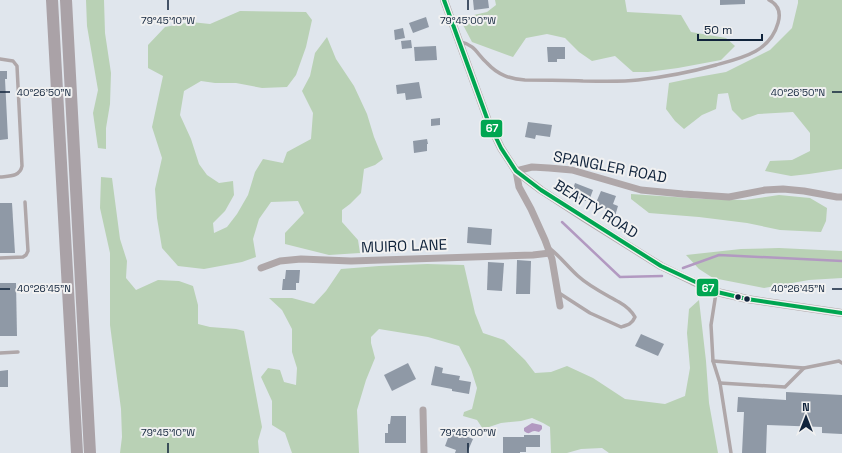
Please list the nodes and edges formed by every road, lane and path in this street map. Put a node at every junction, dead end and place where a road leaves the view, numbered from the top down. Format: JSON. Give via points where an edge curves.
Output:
{"nodes":[{"id":1,"x":52,"y":0,"type":"edge"},
{"id":2,"x":66,"y":0,"type":"edge"},
{"id":3,"x":444,"y":0,"type":"edge"},
{"id":4,"x":770,"y":0,"type":"edge"},
{"id":5,"x":460,"y":42,"type":"junction"},
{"id":6,"x":0,"y":59,"type":"edge"},
{"id":7,"x":516,"y":171,"type":"junction"},
{"id":8,"x":0,"y":177,"type":"edge"},
{"id":9,"x":842,"y":197,"type":"edge"},
{"id":10,"x":25,"y":202,"type":"dead end"},
{"id":11,"x":549,"y":250,"type":"junction"},
{"id":12,"x":0,"y":258,"type":"edge"},
{"id":13,"x":261,"y":268,"type":"dead end"},
{"id":14,"x":558,"y":292,"type":"junction"},
{"id":15,"x":716,"y":292,"type":"junction"},
{"id":16,"x":560,"y":306,"type":"dead end"},
{"id":17,"x":842,"y":314,"type":"edge"},
{"id":18,"x":18,"y":352,"type":"dead end"},
{"id":19,"x":0,"y":353,"type":"edge"},
{"id":20,"x":713,"y":361,"type":"junction"},
{"id":21,"x":842,"y":363,"type":"edge"},
{"id":22,"x":804,"y":368,"type":"junction"},
{"id":23,"x":720,"y":383,"type":"junction"},
{"id":24,"x":423,"y":410,"type":"dead end"},
{"id":25,"x":77,"y":453,"type":"edge"},
{"id":26,"x":90,"y":453,"type":"edge"},
{"id":27,"x":424,"y":453,"type":"edge"},
{"id":28,"x":731,"y":453,"type":"edge"}],
"edges":[{"from":1,"to":25,"type":"highway"},
{"from":2,"to":26,"type":"highway"},
{"from":3,"to":5,"type":"street","name":"BEATTY ROAD"},
{"from":4,"to":5,"type":"lane","via":[[778,8],[780,15],[770,40],[761,48],[731,61],[689,72],[638,80],[514,79],[496,71],[469,44]]},
{"from":5,"to":7,"type":"street","name":"BEATTY ROAD","via":[[488,120],[501,148]]},
{"from":6,"to":8,"type":"lane","via":[[13,61],[17,66],[22,166],[15,175]]},
{"from":7,"to":9,"type":"street","name":"SPANGLER ROAD","via":[[532,167],[572,170],[641,190],[683,194],[730,197],[783,189]]},
{"from":7,"to":11,"type":"street","via":[[519,187]]},
{"from":7,"to":15,"type":"street","name":"BEATTY ROAD","via":[[547,194],[661,266]]},
{"from":10,"to":12,"type":"lane","via":[[28,253],[23,257]]},
{"from":11,"to":13,"type":"street","name":"MUIRO LANE","via":[[533,254],[280,261]]},
{"from":11,"to":14,"type":"street"},
{"from":11,"to":14,"type":"lane","via":[[557,253],[566,265],[596,290],[625,305],[631,310],[634,320],[621,328],[590,313]]},
{"from":14,"to":16,"type":"street"},
{"from":15,"to":17,"type":"street","name":"BEATTY ROAD"},
{"from":15,"to":20,"type":"lane","via":[[711,325]]},
{"from":18,"to":19,"type":"lane"},
{"from":20,"to":22,"type":"lane"},
{"from":20,"to":23,"type":"lane"},
{"from":21,"to":22,"type":"lane","via":[[839,361]]},
{"from":22,"to":23,"type":"lane","via":[[785,387]]},
{"from":23,"to":28,"type":"lane"},
{"from":24,"to":27,"type":"street"}]}
